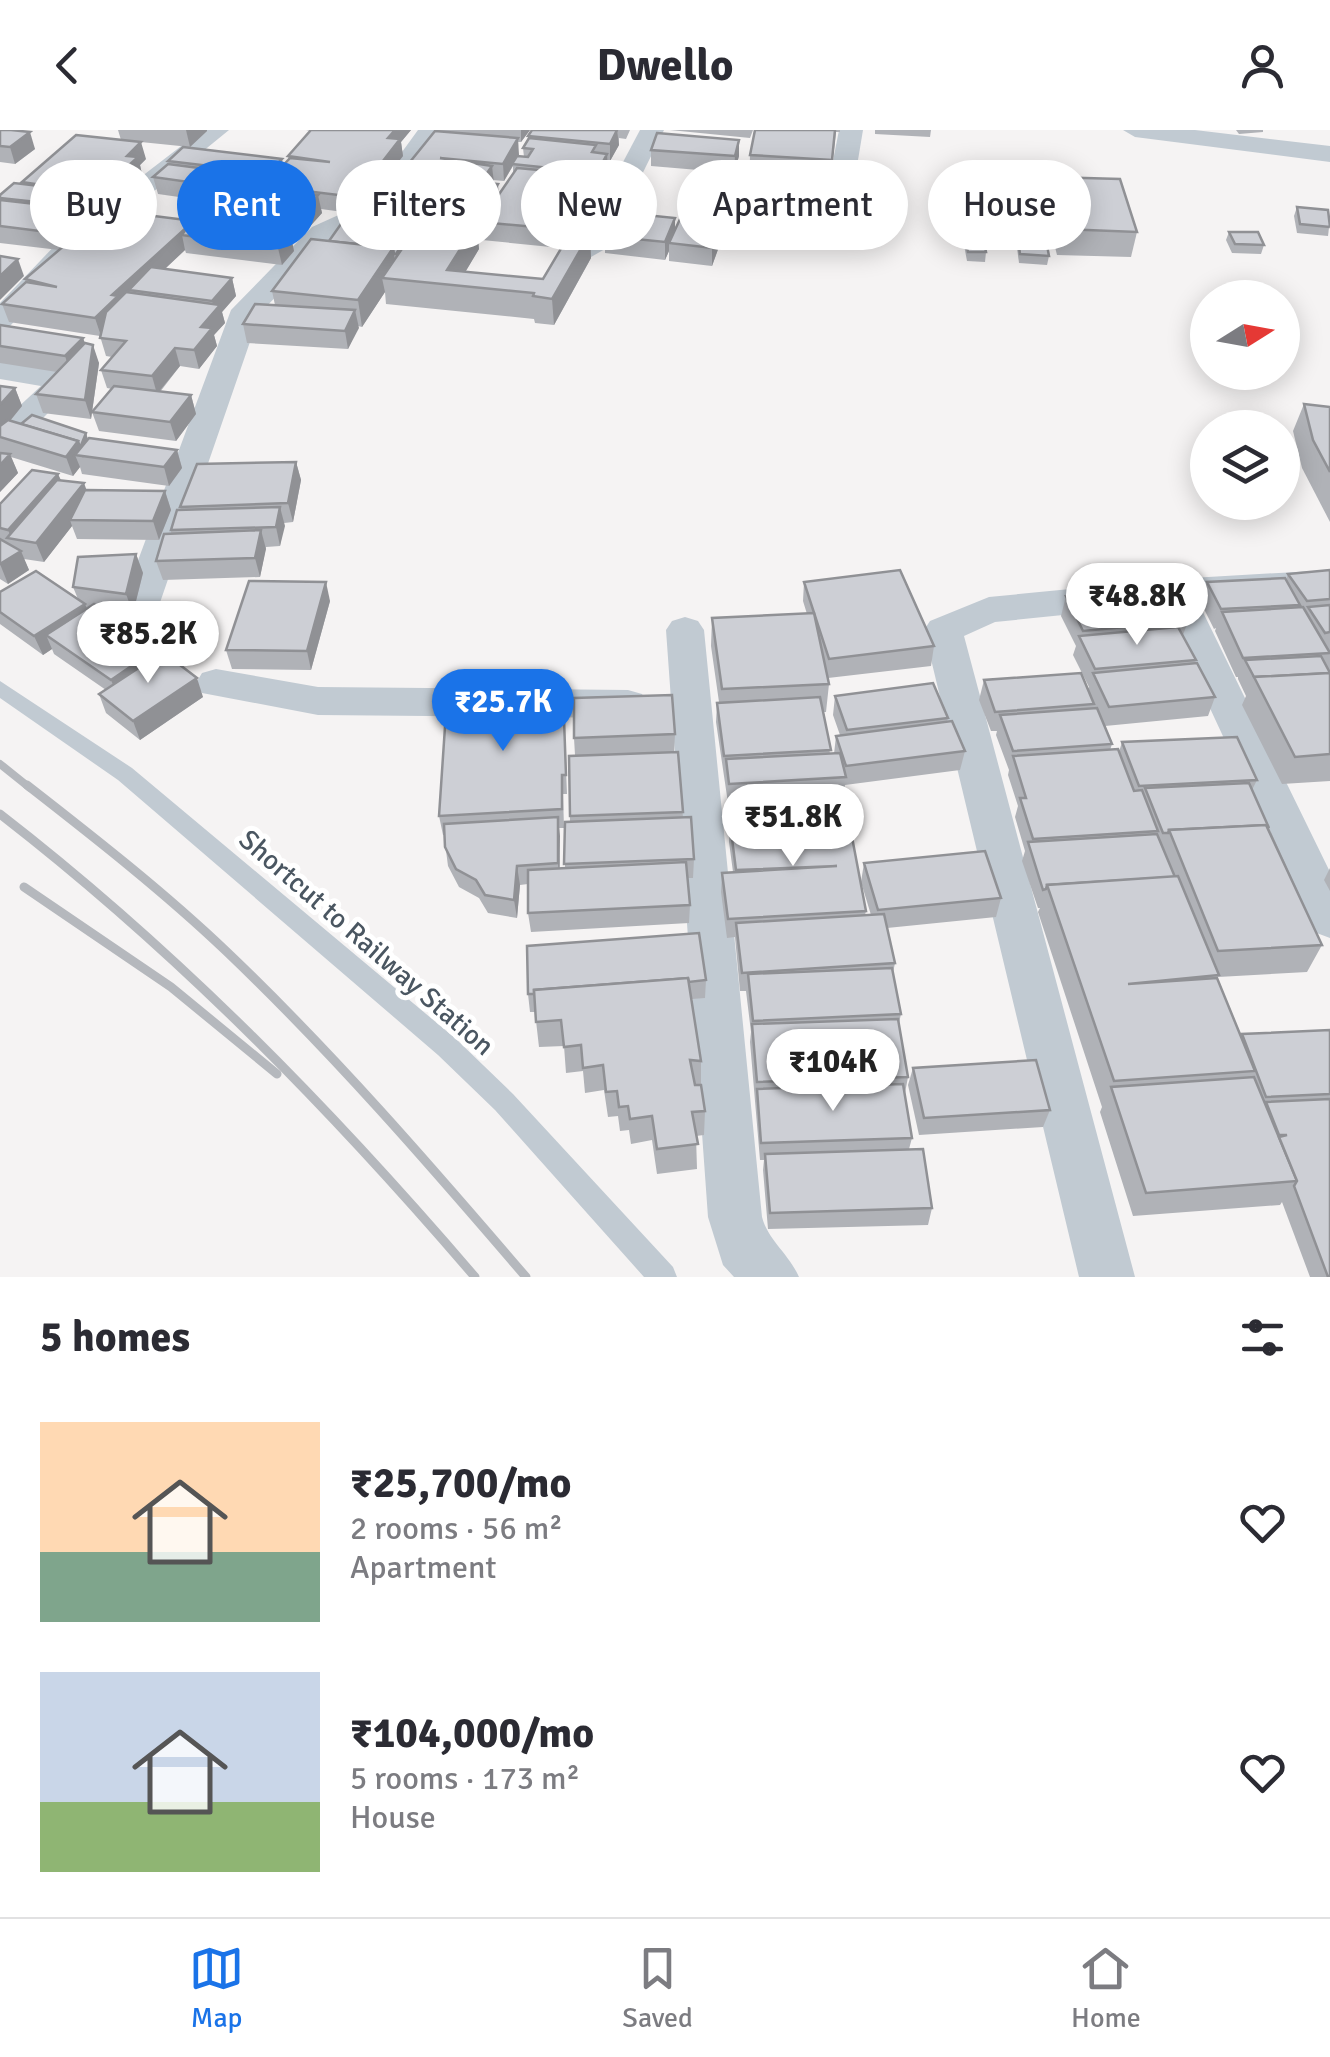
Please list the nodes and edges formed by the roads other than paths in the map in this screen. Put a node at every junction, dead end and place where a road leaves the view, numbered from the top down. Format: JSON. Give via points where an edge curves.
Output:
{"nodes":[{"id":1,"x":217,"y":130,"type":"edge"},
{"id":2,"x":430,"y":130,"type":"edge"},
{"id":3,"x":652,"y":130,"type":"edge"},
{"id":4,"x":851,"y":130,"type":"edge"},
{"id":5,"x":1135,"y":130,"type":"edge"},
{"id":6,"x":1330,"y":154,"type":"edge"},
{"id":7,"x":637,"y":160,"type":"edge"},
{"id":8,"x":846,"y":160,"type":"edge"},
{"id":9,"x":0,"y":320,"type":"edge"},
{"id":10,"x":0,"y":370,"type":"edge"},
{"id":11,"x":0,"y":442,"type":"edge"},
{"id":12,"x":1330,"y":582,"type":"edge"},
{"id":13,"x":1174,"y":590,"type":"junction"},
{"id":14,"x":136,"y":618,"type":"dead end"},
{"id":15,"x":686,"y":630,"type":"dead end"},
{"id":16,"x":216,"y":683,"type":"dead end"},
{"id":17,"x":0,"y":688,"type":"edge"},
{"id":18,"x":692,"y":704,"type":"junction"},
{"id":19,"x":1330,"y":919,"type":"edge"},
{"id":20,"x":663,"y":1277,"type":"edge"},
{"id":21,"x":771,"y":1277,"type":"edge"},
{"id":22,"x":1107,"y":1277,"type":"edge"}],
"edges":[{"from":1,"to":9,"type":"street","via":[[73,243]]},
{"from":2,"to":14,"type":"street","via":[[374,209],[322,233],[246,310]]},
{"from":3,"to":7,"type":"street"},
{"from":4,"to":8,"type":"street"},
{"from":5,"to":6,"type":"street"},
{"from":10,"to":11,"type":"street","via":[[66,380]]},
{"from":12,"to":13,"type":"street"},
{"from":13,"to":19,"type":"street"},
{"from":13,"to":22,"type":"street","via":[[989,610],[942,630]]},
{"from":15,"to":18,"type":"street"},
{"from":16,"to":18,"type":"street","via":[[335,702]]},
{"from":17,"to":20,"type":"lane","name":"Shortcut to Railway Station","via":[[125,774],[447,1047]]},
{"from":18,"to":21,"type":"street","via":[[736,1217],[742,1246]]}]}
